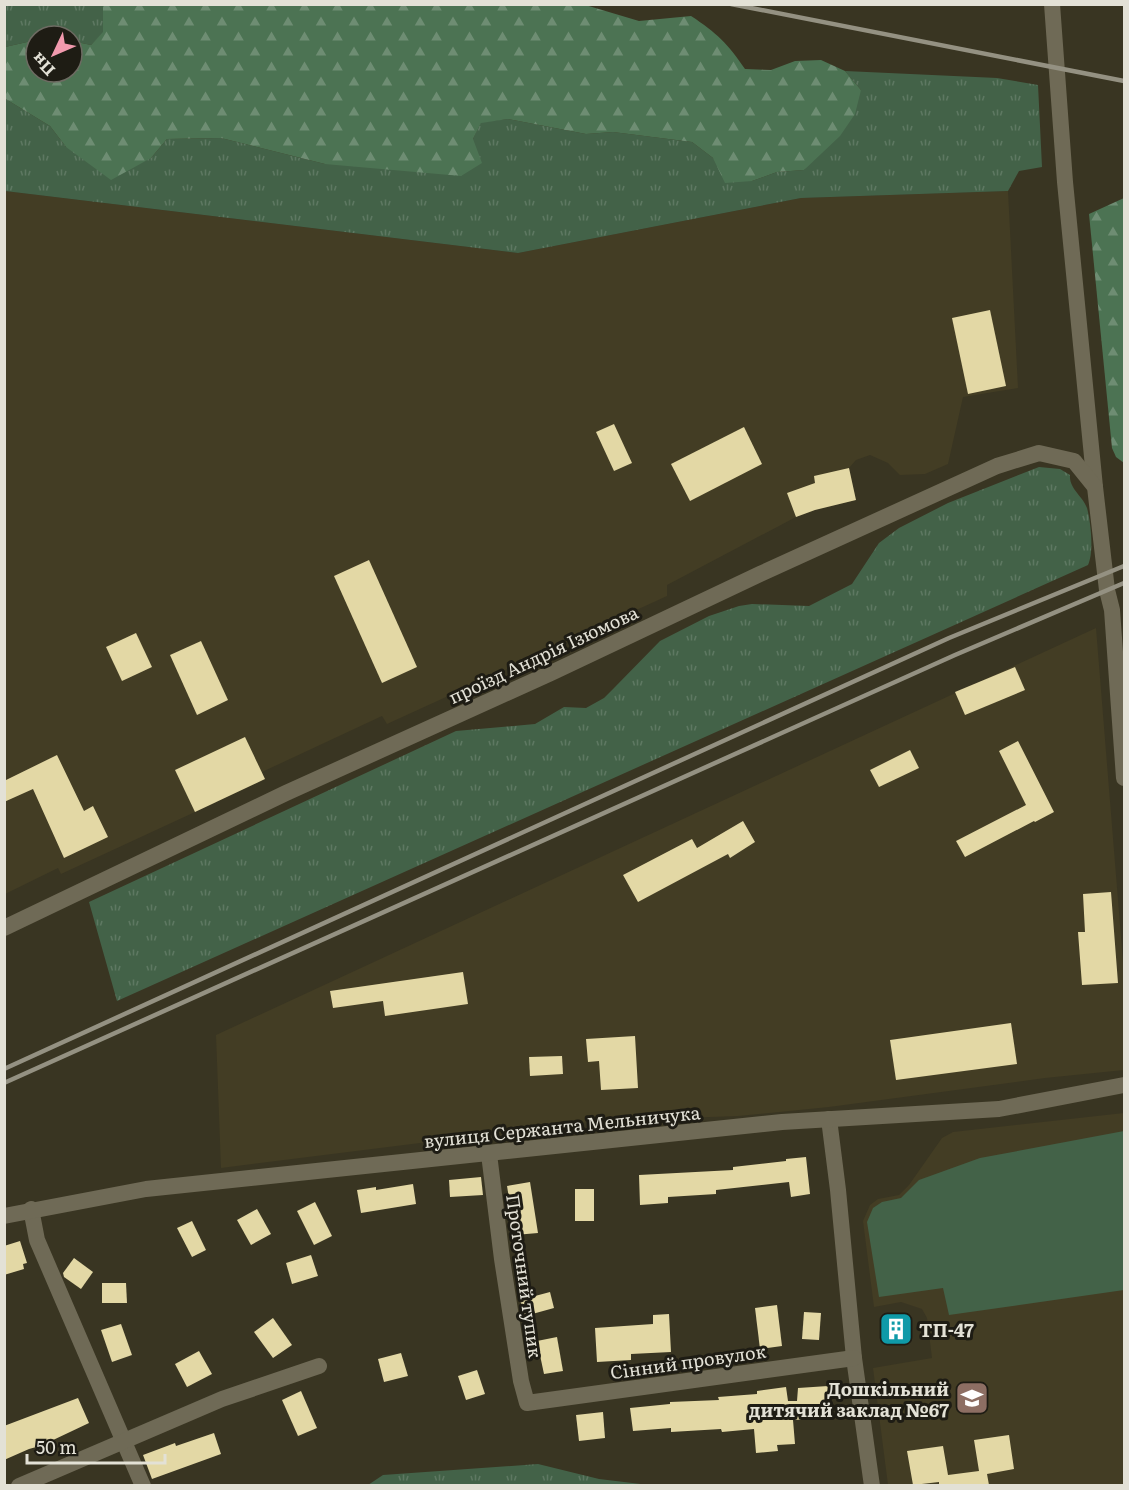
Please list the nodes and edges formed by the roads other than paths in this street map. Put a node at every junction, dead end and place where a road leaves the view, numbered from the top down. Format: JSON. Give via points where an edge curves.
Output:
{"nodes":[{"id":1,"x":1052,"y":4,"type":"edge"},
{"id":2,"x":1095,"y":487,"type":"junction"},
{"id":3,"x":1125,"y":778,"type":"edge"},
{"id":4,"x":4,"y":927,"type":"edge"},
{"id":5,"x":1125,"y":1085,"type":"edge"},
{"id":6,"x":829,"y":1119,"type":"junction"},
{"id":7,"x":489,"y":1154,"type":"junction"},
{"id":8,"x":31,"y":1209,"type":"junction"},
{"id":9,"x":4,"y":1216,"type":"edge"},
{"id":10,"x":854,"y":1358,"type":"junction"},
{"id":11,"x":319,"y":1366,"type":"dead end"},
{"id":12,"x":527,"y":1402,"type":"joint"},
{"id":13,"x":124,"y":1440,"type":"junction"},
{"id":14,"x":19,"y":1485,"type":"edge"},
{"id":15,"x":142,"y":1485,"type":"edge"},
{"id":16,"x":872,"y":1485,"type":"edge"}],
"edges":[{"from":1,"to":2,"type":"street"},
{"from":2,"to":3,"type":"street","via":[[1112,610]]},
{"from":2,"to":4,"type":"street","name":"проїзд Андрія Ізюмова","via":[[1074,461],[1039,453],[997,466]]},
{"from":5,"to":6,"type":"street","name":"вулиця Сержанта Мельничука","via":[[999,1109]]},
{"from":6,"to":7,"type":"street","name":"вулиця Сержанта Мельничука"},
{"from":6,"to":10,"type":"street"},
{"from":7,"to":8,"type":"street","name":"вулиця Сержанта Мельничука","via":[[146,1190]]},
{"from":7,"to":12,"type":"street","name":"Проточний тупик","via":[[507,1293]]},
{"from":8,"to":9,"type":"street","name":"вулиця Сержанта Мельничука"},
{"from":8,"to":13,"type":"street","via":[[37,1240]]},
{"from":10,"to":12,"type":"street","name":"Сінний провулок"},
{"from":10,"to":16,"type":"street"},
{"from":11,"to":13,"type":"street","via":[[222,1399]]},
{"from":13,"to":14,"type":"street"},
{"from":13,"to":15,"type":"street"}]}
